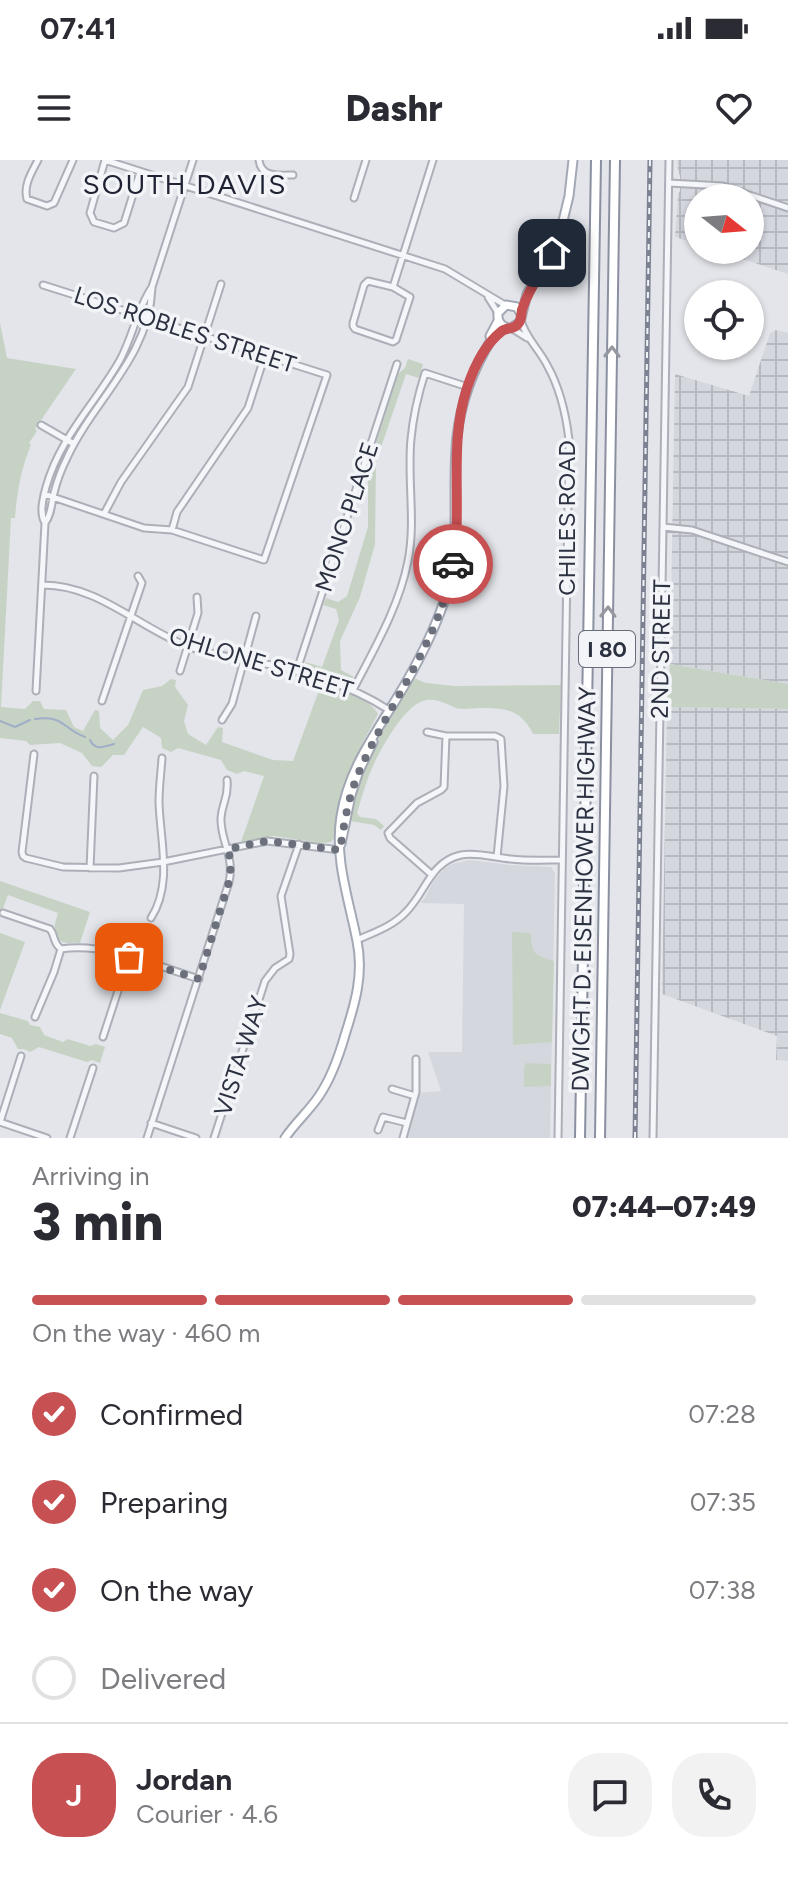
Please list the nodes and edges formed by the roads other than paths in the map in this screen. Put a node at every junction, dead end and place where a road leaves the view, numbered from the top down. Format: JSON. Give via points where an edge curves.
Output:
{"nodes":[{"id":1,"x":38,"y":160,"type":"edge"},
{"id":2,"x":73,"y":160,"type":"edge"},
{"id":3,"x":105,"y":160,"type":"edge"},
{"id":4,"x":193,"y":160,"type":"edge"},
{"id":5,"x":259,"y":160,"type":"edge"},
{"id":6,"x":366,"y":160,"type":"edge"},
{"id":7,"x":433,"y":160,"type":"edge"},
{"id":8,"x":573,"y":160,"type":"edge"},
{"id":9,"x":596,"y":160,"type":"edge"},
{"id":10,"x":615,"y":160,"type":"edge"},
{"id":11,"x":669,"y":160,"type":"edge"},
{"id":12,"x":140,"y":171,"type":"junction"},
{"id":13,"x":293,"y":175,"type":"dead end"},
{"id":14,"x":669,"y":183,"type":"junction"},
{"id":15,"x":185,"y":186,"type":"junction"},
{"id":16,"x":354,"y":198,"type":"dead end"},
{"id":17,"x":788,"y":208,"type":"edge"},
{"id":18,"x":403,"y":255,"type":"junction"},
{"id":19,"x":221,"y":284,"type":"dead end"},
{"id":20,"x":43,"y":285,"type":"dead end"},
{"id":21,"x":152,"y":287,"type":"junction"},
{"id":22,"x":393,"y":287,"type":"junction"},
{"id":23,"x":527,"y":294,"type":"junction"},
{"id":24,"x":488,"y":296,"type":"junction"},
{"id":25,"x":508,"y":305,"type":"junction"},
{"id":26,"x":138,"y":314,"type":"junction"},
{"id":27,"x":147,"y":317,"type":"junction"},
{"id":28,"x":498,"y":317,"type":"junction"},
{"id":29,"x":521,"y":317,"type":"junction"},
{"id":30,"x":509,"y":328,"type":"junction"},
{"id":31,"x":205,"y":335,"type":"junction"},
{"id":32,"x":491,"y":340,"type":"junction"},
{"id":33,"x":530,"y":340,"type":"junction"},
{"id":34,"x":265,"y":355,"type":"junction"},
{"id":35,"x":397,"y":364,"type":"dead end"},
{"id":36,"x":105,"y":382,"type":"junction"},
{"id":37,"x":113,"y":387,"type":"junction"},
{"id":38,"x":468,"y":387,"type":"junction"},
{"id":39,"x":41,"y":425,"type":"dead end"},
{"id":40,"x":66,"y":439,"type":"junction"},
{"id":41,"x":74,"y":444,"type":"junction"},
{"id":42,"x":54,"y":465,"type":"junction"},
{"id":43,"x":62,"y":468,"type":"junction"},
{"id":44,"x":44,"y":494,"type":"junction"},
{"id":45,"x":53,"y":497,"type":"junction"},
{"id":46,"x":104,"y":514,"type":"junction"},
{"id":47,"x":45,"y":523,"type":"junction"},
{"id":48,"x":663,"y":527,"type":"junction"},
{"id":49,"x":172,"y":530,"type":"junction"},
{"id":50,"x":788,"y":562,"type":"edge"},
{"id":51,"x":138,"y":576,"type":"dead end"},
{"id":52,"x":43,"y":585,"type":"junction"},
{"id":53,"x":197,"y":597,"type":"dead end"},
{"id":54,"x":132,"y":616,"type":"junction"},
{"id":55,"x":256,"y":616,"type":"dead end"},
{"id":56,"x":188,"y":646,"type":"junction"},
{"id":57,"x":244,"y":659,"type":"junction"},
{"id":58,"x":297,"y":670,"type":"junction"},
{"id":59,"x":180,"y":671,"type":"dead end"},
{"id":60,"x":353,"y":690,"type":"junction"},
{"id":61,"x":36,"y":691,"type":"dead end"},
{"id":62,"x":102,"y":701,"type":"dead end"},
{"id":63,"x":387,"y":714,"type":"junction"},
{"id":64,"x":222,"y":720,"type":"dead end"},
{"id":65,"x":427,"y":732,"type":"dead end"},
{"id":66,"x":446,"y":736,"type":"junction"},
{"id":67,"x":34,"y":754,"type":"dead end"},
{"id":68,"x":162,"y":758,"type":"dead end"},
{"id":69,"x":94,"y":776,"type":"dead end"},
{"id":70,"x":227,"y":780,"type":"dead end"},
{"id":71,"x":299,"y":844,"type":"junction"},
{"id":72,"x":340,"y":848,"type":"junction"},
{"id":73,"x":228,"y":849,"type":"junction"},
{"id":74,"x":497,"y":857,"type":"junction"},
{"id":75,"x":562,"y":860,"type":"junction"},
{"id":76,"x":163,"y":862,"type":"junction"},
{"id":77,"x":90,"y":868,"type":"junction"},
{"id":78,"x":431,"y":874,"type":"junction"},
{"id":79,"x":3,"y":913,"type":"dead end"},
{"id":80,"x":151,"y":918,"type":"dead end"},
{"id":81,"x":357,"y":940,"type":"junction"},
{"id":82,"x":61,"y":949,"type":"junction"},
{"id":83,"x":129,"y":957,"type":"junction"},
{"id":84,"x":199,"y":979,"type":"junction"},
{"id":85,"x":35,"y":1017,"type":"dead end"},
{"id":86,"x":103,"y":1037,"type":"dead end"},
{"id":87,"x":21,"y":1056,"type":"dead end"},
{"id":88,"x":416,"y":1059,"type":"dead end"},
{"id":89,"x":93,"y":1068,"type":"dead end"},
{"id":90,"x":392,"y":1089,"type":"dead end"},
{"id":91,"x":415,"y":1096,"type":"junction"},
{"id":92,"x":0,"y":1122,"type":"edge"},
{"id":93,"x":151,"y":1123,"type":"junction"},
{"id":94,"x":407,"y":1123,"type":"junction"},
{"id":95,"x":378,"y":1130,"type":"dead end"},
{"id":96,"x":47,"y":1138,"type":"edge"},
{"id":97,"x":70,"y":1138,"type":"edge"},
{"id":98,"x":147,"y":1138,"type":"edge"},
{"id":99,"x":196,"y":1138,"type":"edge"},
{"id":100,"x":214,"y":1138,"type":"edge"},
{"id":101,"x":285,"y":1138,"type":"edge"},
{"id":102,"x":403,"y":1138,"type":"edge"},
{"id":103,"x":558,"y":1138,"type":"edge"},
{"id":104,"x":580,"y":1138,"type":"edge"},
{"id":105,"x":600,"y":1138,"type":"edge"},
{"id":106,"x":653,"y":1138,"type":"edge"}],
"edges":[{"from":1,"to":2,"type":"street","via":[[25,196],[47,206],[54,203]]},
{"from":3,"to":12,"type":"street"},
{"from":3,"to":12,"type":"street","via":[[90,213],[94,222],[114,228],[124,223]]},
{"from":4,"to":15,"type":"street"},
{"from":5,"to":13,"type":"street","via":[[264,172]]},
{"from":6,"to":16,"type":"street"},
{"from":7,"to":18,"type":"street"},
{"from":8,"to":23,"type":"main road","via":[[562,225]]},
{"from":9,"to":104,"type":"highway","name":"DWIGHT D. EISENHOWER HIGHWAY","number":"I 80"},
{"from":105,"to":10,"type":"highway","name":"DWIGHT D. EISENHOWER HIGHWAY","number":"I 80","one_way":true},
{"from":11,"to":14,"type":"street","name":"2ND STREET"},
{"from":12,"to":15,"type":"street"},
{"from":14,"to":17,"type":"street","via":[[723,186]]},
{"from":14,"to":48,"type":"street","name":"2ND STREET"},
{"from":15,"to":18,"type":"street"},
{"from":15,"to":21,"type":"street"},
{"from":18,"to":22,"type":"street"},
{"from":18,"to":24,"type":"street","via":[[445,269]]},
{"from":19,"to":31,"type":"street"},
{"from":20,"to":26,"type":"street","name":"LOS ROBLES STREET"},
{"from":21,"to":26,"type":"street"},
{"from":21,"to":27,"type":"street"},
{"from":22,"to":22,"type":"street","via":[[368,281],[353,326],[393,342],[410,297]]},
{"from":23,"to":25,"type":"main road"},
{"from":23,"to":29,"type":"main road"},
{"from":24,"to":25,"type":"street"},
{"from":24,"to":28,"type":"street"},
{"from":25,"to":28,"type":"main road"},
{"from":25,"to":29,"type":"main road","via":[[517,307]]},
{"from":26,"to":27,"type":"street","name":"LOS ROBLES STREET"},
{"from":26,"to":36,"type":"street"},
{"from":27,"to":31,"type":"street","name":"LOS ROBLES STREET"},
{"from":27,"to":37,"type":"street"},
{"from":28,"to":30,"type":"main road"},
{"from":28,"to":32,"type":"main road"},
{"from":29,"to":30,"type":"main road"},
{"from":29,"to":33,"type":"street","name":"CHILES ROAD"},
{"from":30,"to":32,"type":"main road"},
{"from":30,"to":33,"type":"street"},
{"from":31,"to":34,"type":"street","name":"LOS ROBLES STREET"},
{"from":31,"to":46,"type":"street","via":[[188,387]]},
{"from":32,"to":38,"type":"main road"},
{"from":33,"to":75,"type":"street","name":"CHILES ROAD","via":[[554,378],[569,440]]},
{"from":34,"to":49,"type":"street","via":[[248,408],[177,512]]},
{"from":34,"to":49,"type":"street","name":"LOS ROBLES STREET","via":[[327,375],[264,560]]},
{"from":35,"to":58,"type":"street","name":"MONO PLACE"},
{"from":36,"to":37,"type":"street"},
{"from":36,"to":40,"type":"street"},
{"from":37,"to":41,"type":"street"},
{"from":38,"to":60,"type":"street","via":[[425,373],[411,440],[409,559],[395,606]]},
{"from":38,"to":63,"type":"main road","via":[[457,439],[456,528],[446,596]]},
{"from":39,"to":40,"type":"street"},
{"from":40,"to":41,"type":"street"},
{"from":40,"to":42,"type":"street"},
{"from":41,"to":43,"type":"street"},
{"from":42,"to":43,"type":"street"},
{"from":42,"to":44,"type":"street"},
{"from":43,"to":45,"type":"street"},
{"from":44,"to":45,"type":"street"},
{"from":44,"to":47,"type":"street"},
{"from":45,"to":46,"type":"street"},
{"from":45,"to":47,"type":"street"},
{"from":46,"to":49,"type":"street","via":[[144,528]]},
{"from":47,"to":52,"type":"street"},
{"from":48,"to":50,"type":"street","via":[[692,530]]},
{"from":48,"to":106,"type":"street","name":"2ND STREET"},
{"from":51,"to":54,"type":"street","via":[[142,583]]},
{"from":52,"to":54,"type":"street","name":"OHLONE STREET","via":[[83,591]]},
{"from":52,"to":61,"type":"street"},
{"from":53,"to":56,"type":"street"},
{"from":54,"to":56,"type":"street","name":"OHLONE STREET"},
{"from":54,"to":62,"type":"street"},
{"from":55,"to":57,"type":"street"},
{"from":56,"to":57,"type":"street","name":"OHLONE STREET"},
{"from":56,"to":59,"type":"street"},
{"from":57,"to":58,"type":"street","name":"OHLONE STREET"},
{"from":57,"to":64,"type":"street"},
{"from":58,"to":60,"type":"street","name":"OHLONE STREET"},
{"from":60,"to":63,"type":"street","name":"OHLONE STREET"},
{"from":63,"to":72,"type":"main road","via":[[356,780]]},
{"from":65,"to":66,"type":"street"},
{"from":66,"to":74,"type":"street","via":[[501,739],[504,786]]},
{"from":66,"to":78,"type":"street","via":[[444,787],[417,803],[388,833]]},
{"from":67,"to":77,"type":"street","via":[[23,856]]},
{"from":68,"to":76,"type":"street"},
{"from":69,"to":77,"type":"street"},
{"from":70,"to":73,"type":"street","via":[[221,819]]},
{"from":71,"to":72,"type":"street"},
{"from":71,"to":73,"type":"street","via":[[267,841]]},
{"from":71,"to":100,"type":"street","name":"VISTA WAY","via":[[281,896],[289,959],[265,981]]},
{"from":72,"to":81,"type":"main road"},
{"from":73,"to":76,"type":"street"},
{"from":73,"to":84,"type":"street","via":[[229,882]]},
{"from":74,"to":75,"type":"street"},
{"from":74,"to":78,"type":"street","via":[[462,855]]},
{"from":75,"to":103,"type":"street","name":"CHILES ROAD"},
{"from":76,"to":77,"type":"street"},
{"from":76,"to":80,"type":"street","via":[[162,894]]},
{"from":78,"to":81,"type":"street","via":[[405,914]]},
{"from":79,"to":82,"type":"street","via":[[50,929]]},
{"from":81,"to":101,"type":"main road","via":[[358,990],[338,1060],[318,1099]]},
{"from":82,"to":83,"type":"street"},
{"from":82,"to":85,"type":"street"},
{"from":83,"to":84,"type":"street"},
{"from":83,"to":86,"type":"street"},
{"from":84,"to":93,"type":"street"},
{"from":87,"to":92,"type":"street"},
{"from":88,"to":91,"type":"street"},
{"from":89,"to":97,"type":"street"},
{"from":90,"to":91,"type":"street"},
{"from":91,"to":94,"type":"street"},
{"from":92,"to":96,"type":"street"},
{"from":93,"to":98,"type":"street"},
{"from":93,"to":99,"type":"street"},
{"from":94,"to":95,"type":"street","via":[[383,1117]]},
{"from":94,"to":102,"type":"street"}]}
